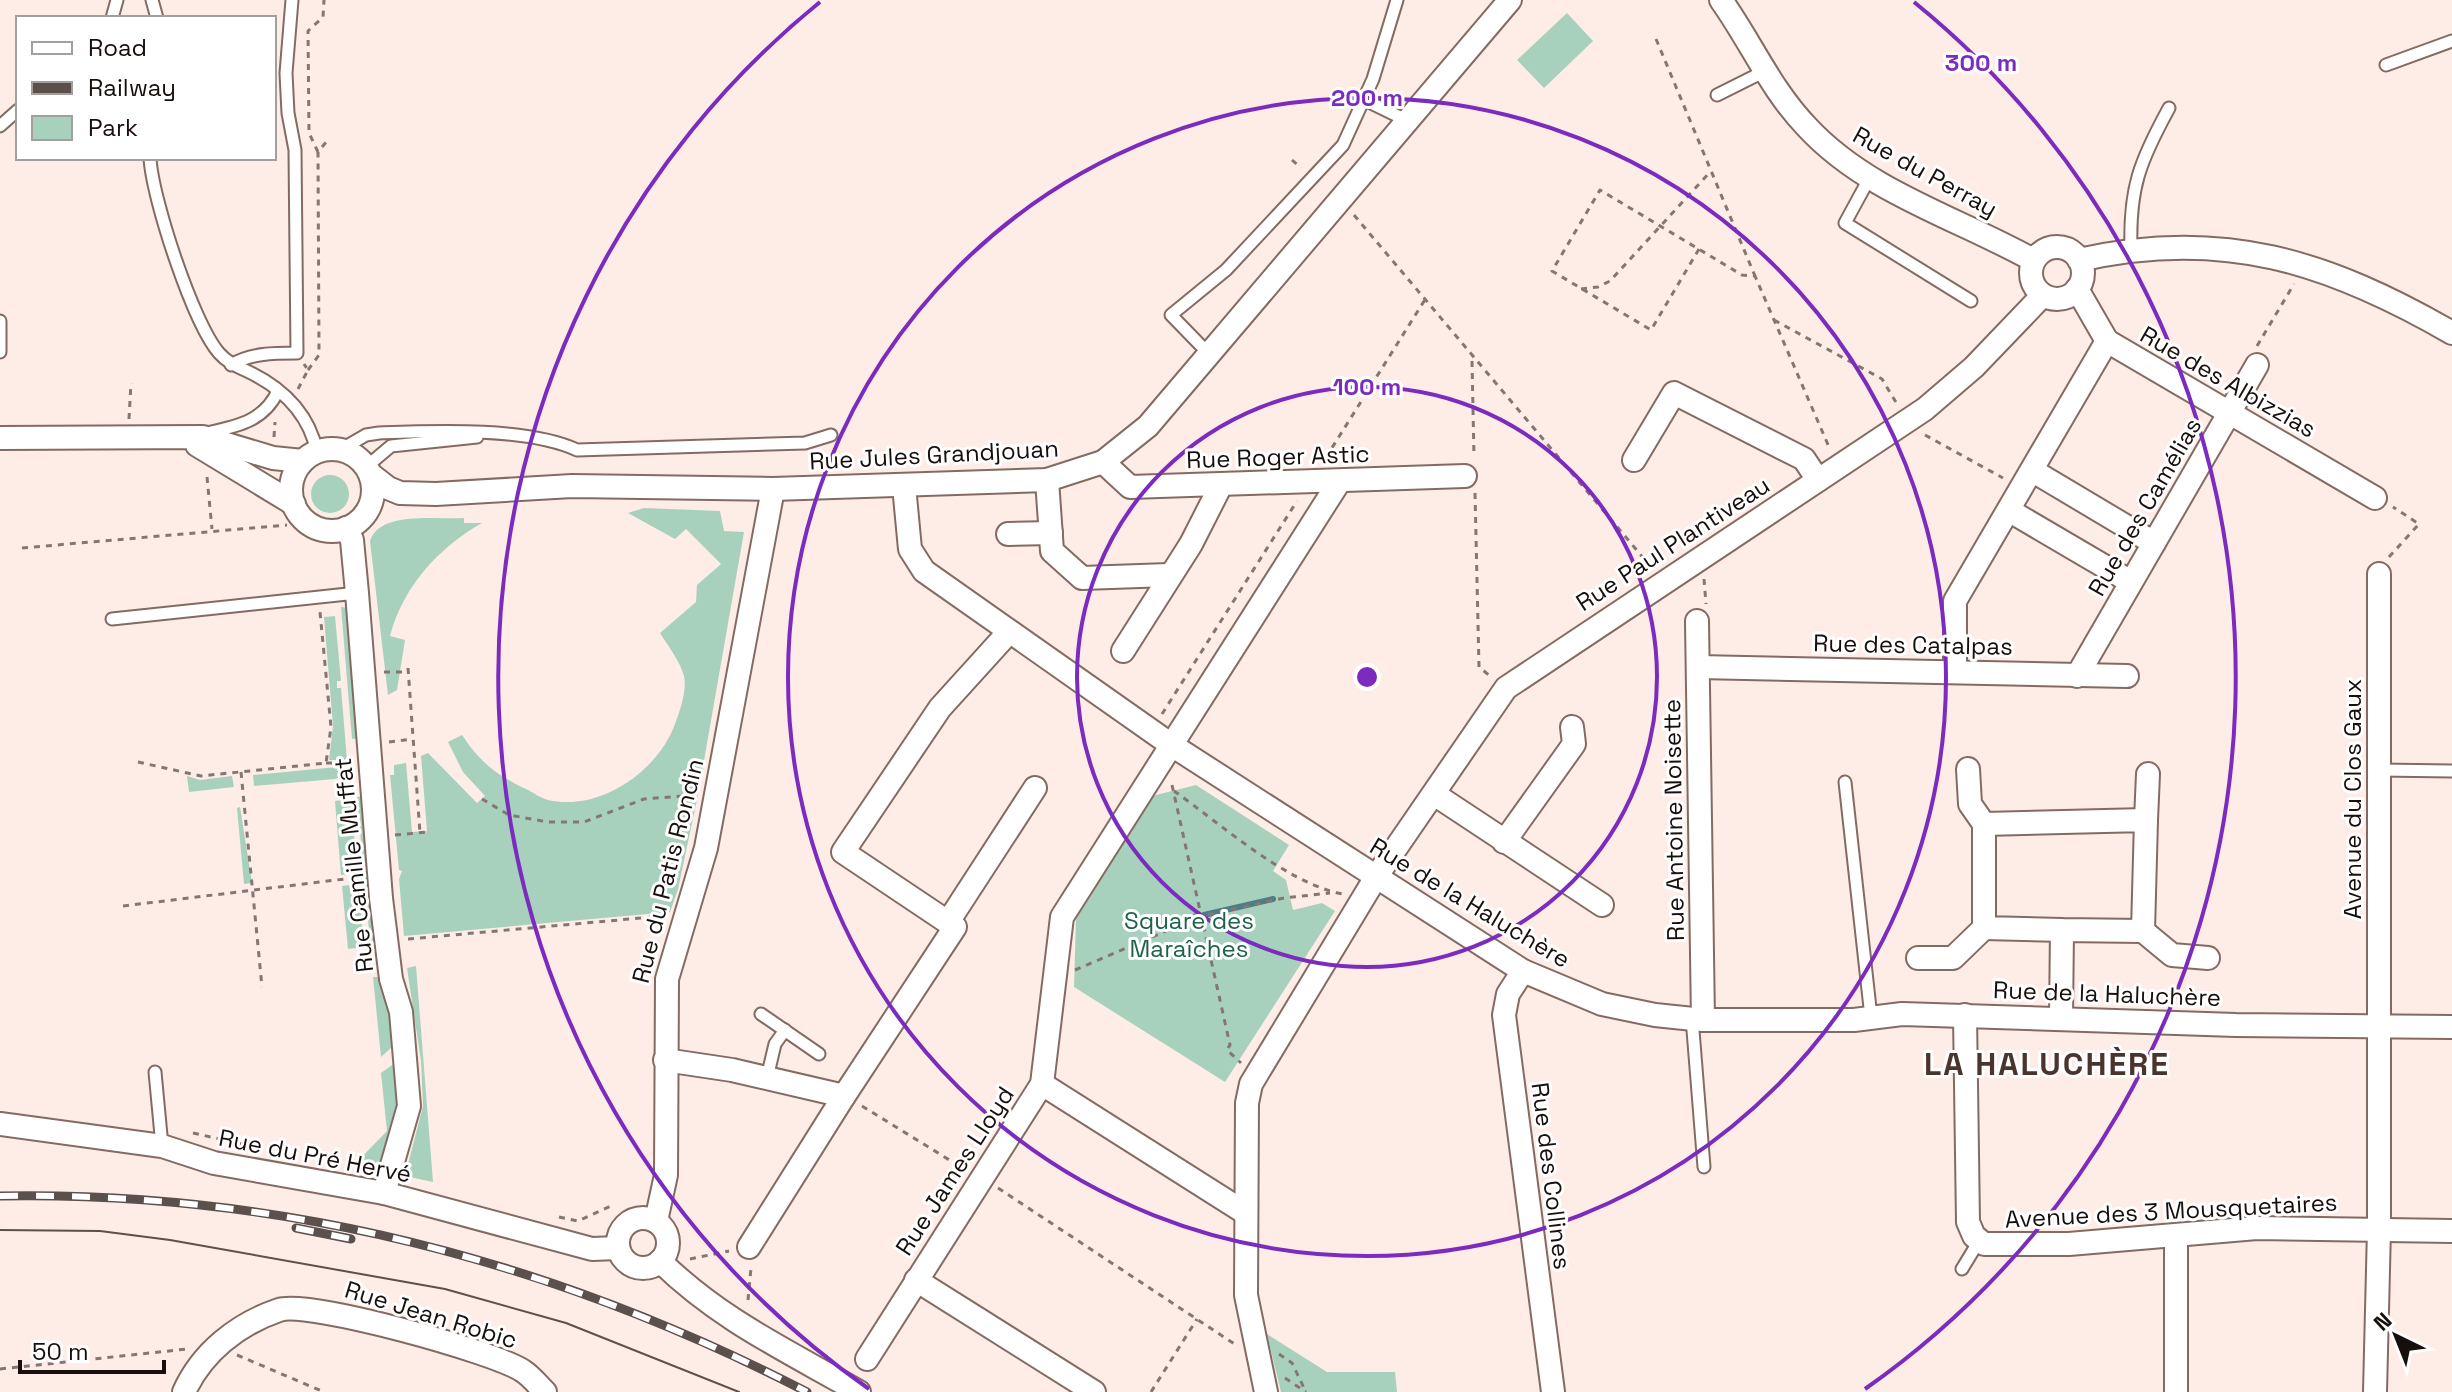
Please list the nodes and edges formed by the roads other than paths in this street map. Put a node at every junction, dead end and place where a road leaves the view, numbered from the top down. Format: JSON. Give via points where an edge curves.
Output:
{"nodes":[{"id":1,"x":292,"y":0,"type":"edge"},
{"id":2,"x":1397,"y":0,"type":"edge"},
{"id":3,"x":1510,"y":0,"type":"edge"},
{"id":4,"x":1721,"y":0,"type":"edge"},
{"id":5,"x":2452,"y":41,"type":"edge"},
{"id":6,"x":2386,"y":65,"type":"dead end"},
{"id":7,"x":1765,"y":71,"type":"junction"},
{"id":8,"x":1717,"y":95,"type":"dead end"},
{"id":9,"x":1365,"y":100,"type":"junction"},
{"id":10,"x":2169,"y":108,"type":"dead end"},
{"id":11,"x":16,"y":112,"type":"edge"},
{"id":12,"x":1409,"y":122,"type":"junction"},
{"id":13,"x":0,"y":126,"type":"edge"},
{"id":14,"x":150,"y":160,"type":"edge"},
{"id":15,"x":1870,"y":177,"type":"junction"},
{"id":16,"x":2131,"y":249,"type":"junction"},
{"id":17,"x":2033,"y":260,"type":"junction"},
{"id":18,"x":2079,"y":260,"type":"junction"},
{"id":19,"x":2077,"y":289,"type":"junction"},
{"id":20,"x":2043,"y":295,"type":"junction"},
{"id":21,"x":1971,"y":301,"type":"dead end"},
{"id":22,"x":0,"y":321,"type":"edge"},
{"id":23,"x":2452,"y":333,"type":"edge"},
{"id":24,"x":2107,"y":341,"type":"junction"},
{"id":25,"x":0,"y":352,"type":"edge"},
{"id":26,"x":1210,"y":355,"type":"junction"},
{"id":27,"x":231,"y":365,"type":"junction"},
{"id":28,"x":2257,"y":365,"type":"road end"},
{"id":29,"x":278,"y":391,"type":"junction"},
{"id":30,"x":2229,"y":415,"type":"junction"},
{"id":31,"x":483,"y":435,"type":"junction"},
{"id":32,"x":831,"y":435,"type":"dead end"},
{"id":33,"x":0,"y":438,"type":"edge"},
{"id":34,"x":180,"y":439,"type":"junction"},
{"id":35,"x":340,"y":450,"type":"junction"},
{"id":36,"x":310,"y":456,"type":"junction"},
{"id":37,"x":1634,"y":460,"type":"dead end"},
{"id":38,"x":1103,"y":462,"type":"junction"},
{"id":39,"x":368,"y":470,"type":"junction"},
{"id":40,"x":2033,"y":471,"type":"junction"},
{"id":41,"x":1471,"y":475,"type":"road end"},
{"id":42,"x":1047,"y":480,"type":"junction"},
{"id":43,"x":1818,"y":480,"type":"junction"},
{"id":44,"x":1339,"y":482,"type":"junction"},
{"id":45,"x":904,"y":486,"type":"junction"},
{"id":46,"x":1220,"y":487,"type":"junction"},
{"id":47,"x":773,"y":489,"type":"junction"},
{"id":48,"x":436,"y":494,"type":"junction"},
{"id":49,"x":2375,"y":498,"type":"road end"},
{"id":50,"x":294,"y":504,"type":"junction"},
{"id":51,"x":367,"y":511,"type":"junction"},
{"id":52,"x":2010,"y":511,"type":"junction"},
{"id":53,"x":346,"y":528,"type":"junction"},
{"id":54,"x":1051,"y":533,"type":"junction"},
{"id":55,"x":1008,"y":534,"type":"dead end"},
{"id":56,"x":2154,"y":543,"type":"junction"},
{"id":57,"x":2379,"y":574,"type":"road end"},
{"id":58,"x":1169,"y":575,"type":"junction"},
{"id":59,"x":2131,"y":582,"type":"junction"},
{"id":60,"x":357,"y":593,"type":"junction"},
{"id":61,"x":1702,"y":618,"type":"road end"},
{"id":62,"x":112,"y":619,"type":"dead end"},
{"id":63,"x":1008,"y":633,"type":"junction"},
{"id":64,"x":1123,"y":651,"type":"dead end"},
{"id":65,"x":1698,"y":667,"type":"junction"},
{"id":66,"x":1955,"y":672,"type":"junction"},
{"id":67,"x":2077,"y":676,"type":"junction"},
{"id":68,"x":2127,"y":676,"type":"dead end"},
{"id":69,"x":1572,"y":727,"type":"dead end"},
{"id":70,"x":1170,"y":744,"type":"junction"},
{"id":71,"x":1968,"y":769,"type":"dead end"},
{"id":72,"x":2379,"y":770,"type":"junction"},
{"id":73,"x":2452,"y":771,"type":"edge"},
{"id":74,"x":2148,"y":774,"type":"dead end"},
{"id":75,"x":1845,"y":782,"type":"dead end"},
{"id":76,"x":1035,"y":788,"type":"dead end"},
{"id":77,"x":1434,"y":794,"type":"junction"},
{"id":78,"x":2146,"y":820,"type":"junction"},
{"id":79,"x":1984,"y":824,"type":"junction"},
{"id":80,"x":1504,"y":842,"type":"junction"},
{"id":81,"x":1376,"y":877,"type":"junction"},
{"id":82,"x":1602,"y":905,"type":"dead end"},
{"id":83,"x":948,"y":922,"type":"junction"},
{"id":84,"x":1984,"y":928,"type":"junction"},
{"id":85,"x":2062,"y":930,"type":"junction"},
{"id":86,"x":2143,"y":931,"type":"junction"},
{"id":87,"x":1918,"y":958,"type":"dead end"},
{"id":88,"x":2208,"y":958,"type":"dead end"},
{"id":89,"x":1523,"y":971,"type":"junction"},
{"id":90,"x":761,"y":1014,"type":"dead end"},
{"id":91,"x":1965,"y":1015,"type":"junction"},
{"id":92,"x":1871,"y":1017,"type":"junction"},
{"id":93,"x":1697,"y":1019,"type":"junction"},
{"id":94,"x":2061,"y":1019,"type":"junction"},
{"id":95,"x":2379,"y":1024,"type":"junction"},
{"id":96,"x":2452,"y":1027,"type":"edge"},
{"id":97,"x":785,"y":1030,"type":"junction"},
{"id":98,"x":819,"y":1054,"type":"dead end"},
{"id":99,"x":665,"y":1060,"type":"junction"},
{"id":100,"x":155,"y":1072,"type":"dead end"},
{"id":101,"x":767,"y":1078,"type":"junction"},
{"id":102,"x":1042,"y":1084,"type":"junction"},
{"id":103,"x":844,"y":1096,"type":"junction"},
{"id":104,"x":0,"y":1124,"type":"edge"},
{"id":105,"x":162,"y":1136,"type":"junction"},
{"id":106,"x":1704,"y":1167,"type":"dead end"},
{"id":107,"x":384,"y":1193,"type":"junction"},
{"id":108,"x":1244,"y":1212,"type":"junction"},
{"id":109,"x":656,"y":1221,"type":"junction"},
{"id":110,"x":2379,"y":1229,"type":"junction"},
{"id":111,"x":2452,"y":1231,"type":"edge"},
{"id":112,"x":2176,"y":1236,"type":"junction"},
{"id":113,"x":1979,"y":1241,"type":"junction"},
{"id":114,"x":618,"y":1248,"type":"junction"},
{"id":115,"x":745,"y":1255,"type":"road end"},
{"id":116,"x":660,"y":1261,"type":"junction"},
{"id":117,"x":1962,"y":1269,"type":"dead end"},
{"id":118,"x":916,"y":1280,"type":"junction"},
{"id":119,"x":867,"y":1359,"type":"dead end"},
{"id":120,"x":184,"y":1392,"type":"edge"},
{"id":121,"x":545,"y":1392,"type":"edge"},
{"id":122,"x":859,"y":1392,"type":"edge"},
{"id":123,"x":1094,"y":1392,"type":"edge"},
{"id":124,"x":1266,"y":1392,"type":"edge"},
{"id":125,"x":1553,"y":1392,"type":"edge"},
{"id":126,"x":2176,"y":1392,"type":"edge"},
{"id":127,"x":2375,"y":1392,"type":"edge"}],
"edges":[{"from":1,"to":27,"type":"lane","via":[[286,73],[295,150],[297,353],[268,353]]},
{"from":2,"to":9,"type":"lane"},
{"from":3,"to":12,"type":"street","name":"Rue Jules Grandjouan"},
{"from":4,"to":7,"type":"street","name":"Rue du Perray"},
{"from":5,"to":6,"type":"lane"},
{"from":7,"to":8,"type":"lane"},
{"from":7,"to":15,"type":"street","name":"Rue du Perray","via":[[1805,126]]},
{"from":9,"to":12,"type":"lane"},
{"from":9,"to":26,"type":"lane","via":[[1343,145],[1320,173],[1226,270],[1171,315]]},
{"from":10,"to":16,"type":"lane","via":[[2132,191]]},
{"from":11,"to":13,"type":"lane"},
{"from":12,"to":26,"type":"street","name":"Rue Jules Grandjouan"},
{"from":14,"to":27,"type":"lane","via":[[192,301],[205,333]]},
{"from":15,"to":17,"type":"street","name":"Rue du Perray"},
{"from":15,"to":21,"type":"lane","via":[[1845,223]]},
{"from":16,"to":18,"type":"street"},
{"from":16,"to":23,"type":"street","via":[[2228,250],[2302,263],[2390,298]]},
{"from":17,"to":18,"type":"street","via":[[2054,247],[2067,249]]},
{"from":17,"to":20,"type":"street","via":[[2031,280]]},
{"from":18,"to":19,"type":"street","via":[[2083,275]]},
{"from":19,"to":20,"type":"street","via":[[2062,299]]},
{"from":19,"to":24,"type":"street","name":"Rue des Albizzias"},
{"from":20,"to":43,"type":"street","name":"Rue Paul Plantiveau","via":[[1925,409]]},
{"from":22,"to":25,"type":"lane"},
{"from":24,"to":30,"type":"street","name":"Rue des Albizzias"},
{"from":24,"to":40,"type":"street"},
{"from":26,"to":38,"type":"street","name":"Rue Jules Grandjouan","via":[[1148,426]]},
{"from":27,"to":29,"type":"lane"},
{"from":28,"to":30,"type":"street","name":"Rue des Camélias"},
{"from":29,"to":34,"type":"lane","via":[[267,412],[254,419]]},
{"from":29,"to":36,"type":"lane","via":[[302,412]]},
{"from":30,"to":49,"type":"street","name":"Rue des Albizzias"},
{"from":30,"to":56,"type":"street","name":"Rue des Camélias"},
{"from":31,"to":32,"type":"lane","via":[[553,439],[577,450],[805,443]]},
{"from":31,"to":35,"type":"lane","via":[[458,430],[379,433]]},
{"from":31,"to":39,"type":"lane","via":[[391,446]]},
{"from":33,"to":34,"type":"street"},
{"from":34,"to":36,"type":"street","via":[[216,440],[273,458]]},
{"from":34,"to":50,"type":"street","via":[[217,455]]},
{"from":35,"to":36,"type":"street"},
{"from":35,"to":39,"type":"street"},
{"from":36,"to":50,"type":"street","via":[[293,479]]},
{"from":37,"to":43,"type":"street","via":[[1674,393],[1804,459]]},
{"from":38,"to":42,"type":"street","name":"Rue Jules Grandjouan"},
{"from":38,"to":46,"type":"street","name":"Rue Roger Astic","via":[[1130,487]]},
{"from":39,"to":48,"type":"street","name":"Rue Jules Grandjouan","via":[[400,493]]},
{"from":39,"to":51,"type":"street","via":[[373,489]]},
{"from":40,"to":52,"type":"street"},
{"from":40,"to":56,"type":"street"},
{"from":41,"to":44,"type":"street","name":"Rue Roger Astic"},
{"from":42,"to":45,"type":"street","name":"Rue Jules Grandjouan"},
{"from":42,"to":54,"type":"street"},
{"from":43,"to":77,"type":"street","name":"Rue Paul Plantiveau","via":[[1506,688]]},
{"from":44,"to":46,"type":"street","name":"Rue Roger Astic"},
{"from":44,"to":70,"type":"street","name":"Rue James Lloyd"},
{"from":45,"to":47,"type":"street","name":"Rue Jules Grandjouan"},
{"from":45,"to":63,"type":"street","name":"Rue de la Haluchère","via":[[910,549],[924,571]]},
{"from":46,"to":58,"type":"street"},
{"from":47,"to":48,"type":"street","name":"Rue Jules Grandjouan","via":[[572,486]]},
{"from":47,"to":99,"type":"street","name":"Rue du Patis Rondin","via":[[706,848],[664,999]]},
{"from":48,"to":51,"type":"street","name":"Rue Jules Grandjouan"},
{"from":50,"to":53,"type":"street","via":[[307,522],[323,530]]},
{"from":51,"to":53,"type":"street"},
{"from":52,"to":59,"type":"street"},
{"from":52,"to":66,"type":"street","via":[[1955,601]]},
{"from":53,"to":60,"type":"street","name":"Rue Camille Muffat"},
{"from":54,"to":55,"type":"street"},
{"from":54,"to":58,"type":"street","via":[[1052,551],[1082,578]]},
{"from":56,"to":59,"type":"street","name":"Rue des Camélias"},
{"from":57,"to":72,"type":"street","name":"Avenue du Clos Gaux"},
{"from":58,"to":64,"type":"street"},
{"from":59,"to":67,"type":"street","name":"Rue des Camélias"},
{"from":60,"to":62,"type":"lane"},
{"from":60,"to":107,"type":"street","name":"Rue Camille Muffat","via":[[381,898],[391,979],[401,1012],[409,1106]]},
{"from":61,"to":65,"type":"street","name":"Rue Antoine Noisette"},
{"from":63,"to":70,"type":"street","name":"Rue de la Haluchère"},
{"from":63,"to":83,"type":"street","via":[[940,708],[843,852]]},
{"from":65,"to":66,"type":"street","name":"Rue des Catalpas"},
{"from":65,"to":93,"type":"street","name":"Rue Antoine Noisette"},
{"from":66,"to":67,"type":"street","name":"Rue des Catalpas"},
{"from":67,"to":68,"type":"street","name":"Rue des Catalpas"},
{"from":69,"to":80,"type":"street","via":[[1574,744]]},
{"from":70,"to":81,"type":"street","name":"Rue de la Haluchère"},
{"from":70,"to":102,"type":"street","name":"Rue James Lloyd","via":[[1062,917]]},
{"from":71,"to":79,"type":"street","via":[[1970,804]]},
{"from":72,"to":73,"type":"lane"},
{"from":72,"to":95,"type":"street","name":"Avenue du Clos Gaux"},
{"from":74,"to":78,"type":"street"},
{"from":75,"to":92,"type":"lane"},
{"from":76,"to":83,"type":"street"},
{"from":77,"to":80,"type":"street"},
{"from":77,"to":81,"type":"street","name":"Rue Paul Plantiveau"},
{"from":78,"to":79,"type":"street"},
{"from":78,"to":86,"type":"street"},
{"from":79,"to":84,"type":"street"},
{"from":80,"to":82,"type":"street"},
{"from":81,"to":89,"type":"street","name":"Rue de la Haluchère"},
{"from":81,"to":108,"type":"street","name":"Rue Paul Plantiveau","via":[[1251,1084]]},
{"from":83,"to":103,"type":"street","via":[[955,927]]},
{"from":84,"to":85,"type":"street"},
{"from":84,"to":87,"type":"street","via":[[1953,958]]},
{"from":85,"to":86,"type":"street"},
{"from":85,"to":94,"type":"street"},
{"from":86,"to":88,"type":"street","via":[[2172,955]]},
{"from":89,"to":93,"type":"street","name":"Rue de la Haluchère","via":[[1602,1004]]},
{"from":89,"to":125,"type":"street","name":"Rue des Collines","via":[[1508,994],[1504,1015]]},
{"from":90,"to":97,"type":"lane"},
{"from":91,"to":92,"type":"street","name":"Rue de la Haluchère"},
{"from":91,"to":94,"type":"street","name":"Rue de la Haluchère"},
{"from":91,"to":113,"type":"street","name":"Avenue des 3 Mousquetaires","via":[[1968,1222]]},
{"from":92,"to":93,"type":"street","name":"Rue de la Haluchère"},
{"from":93,"to":106,"type":"lane"},
{"from":94,"to":95,"type":"street","name":"Rue de la Haluchère"},
{"from":95,"to":96,"type":"street","name":"Rue de la Haluchère"},
{"from":95,"to":110,"type":"street","name":"Avenue du Clos Gaux"},
{"from":97,"to":98,"type":"lane"},
{"from":97,"to":101,"type":"lane","via":[[775,1044]]},
{"from":99,"to":101,"type":"street"},
{"from":99,"to":109,"type":"street","name":"Rue du Patis Rondin","via":[[666,1175]]},
{"from":100,"to":105,"type":"lane"},
{"from":101,"to":103,"type":"street"},
{"from":102,"to":108,"type":"street"},
{"from":102,"to":118,"type":"street","name":"Rue James Lloyd"},
{"from":103,"to":115,"type":"street"},
{"from":104,"to":105,"type":"street","name":"Rue du Pré Hervé"},
{"from":105,"to":107,"type":"street","name":"Rue du Pré Hervé","via":[[214,1163]]},
{"from":107,"to":114,"type":"street","name":"Rue du Pré Hervé","via":[[592,1249]]},
{"from":108,"to":124,"type":"street","name":"Rue Paul Plantiveau","via":[[1246,1295]]},
{"from":109,"to":114,"type":"street","via":[[630,1221],[620,1233]]},
{"from":109,"to":116,"type":"street","via":[[668,1238]]},
{"from":110,"to":111,"type":"street","name":"Avenue des 3 Mousquetaires"},
{"from":110,"to":112,"type":"street","name":"Avenue des 3 Mousquetaires","via":[[2257,1228]]},
{"from":110,"to":127,"type":"street","name":"Avenue du Clos Gaux"},
{"from":112,"to":113,"type":"street","name":"Avenue des 3 Mousquetaires","via":[[2069,1244]]},
{"from":112,"to":126,"type":"street"},
{"from":113,"to":117,"type":"lane"},
{"from":114,"to":116,"type":"street","via":[[632,1266],[644,1268]]},
{"from":116,"to":122,"type":"street","via":[[722,1314]]},
{"from":118,"to":119,"type":"street","name":"Rue James Lloyd"},
{"from":118,"to":123,"type":"street"},
{"from":120,"to":121,"type":"street","name":"Rue Jean Robic","via":[[213,1346],[281,1309],[333,1311],[522,1370]]}]}
